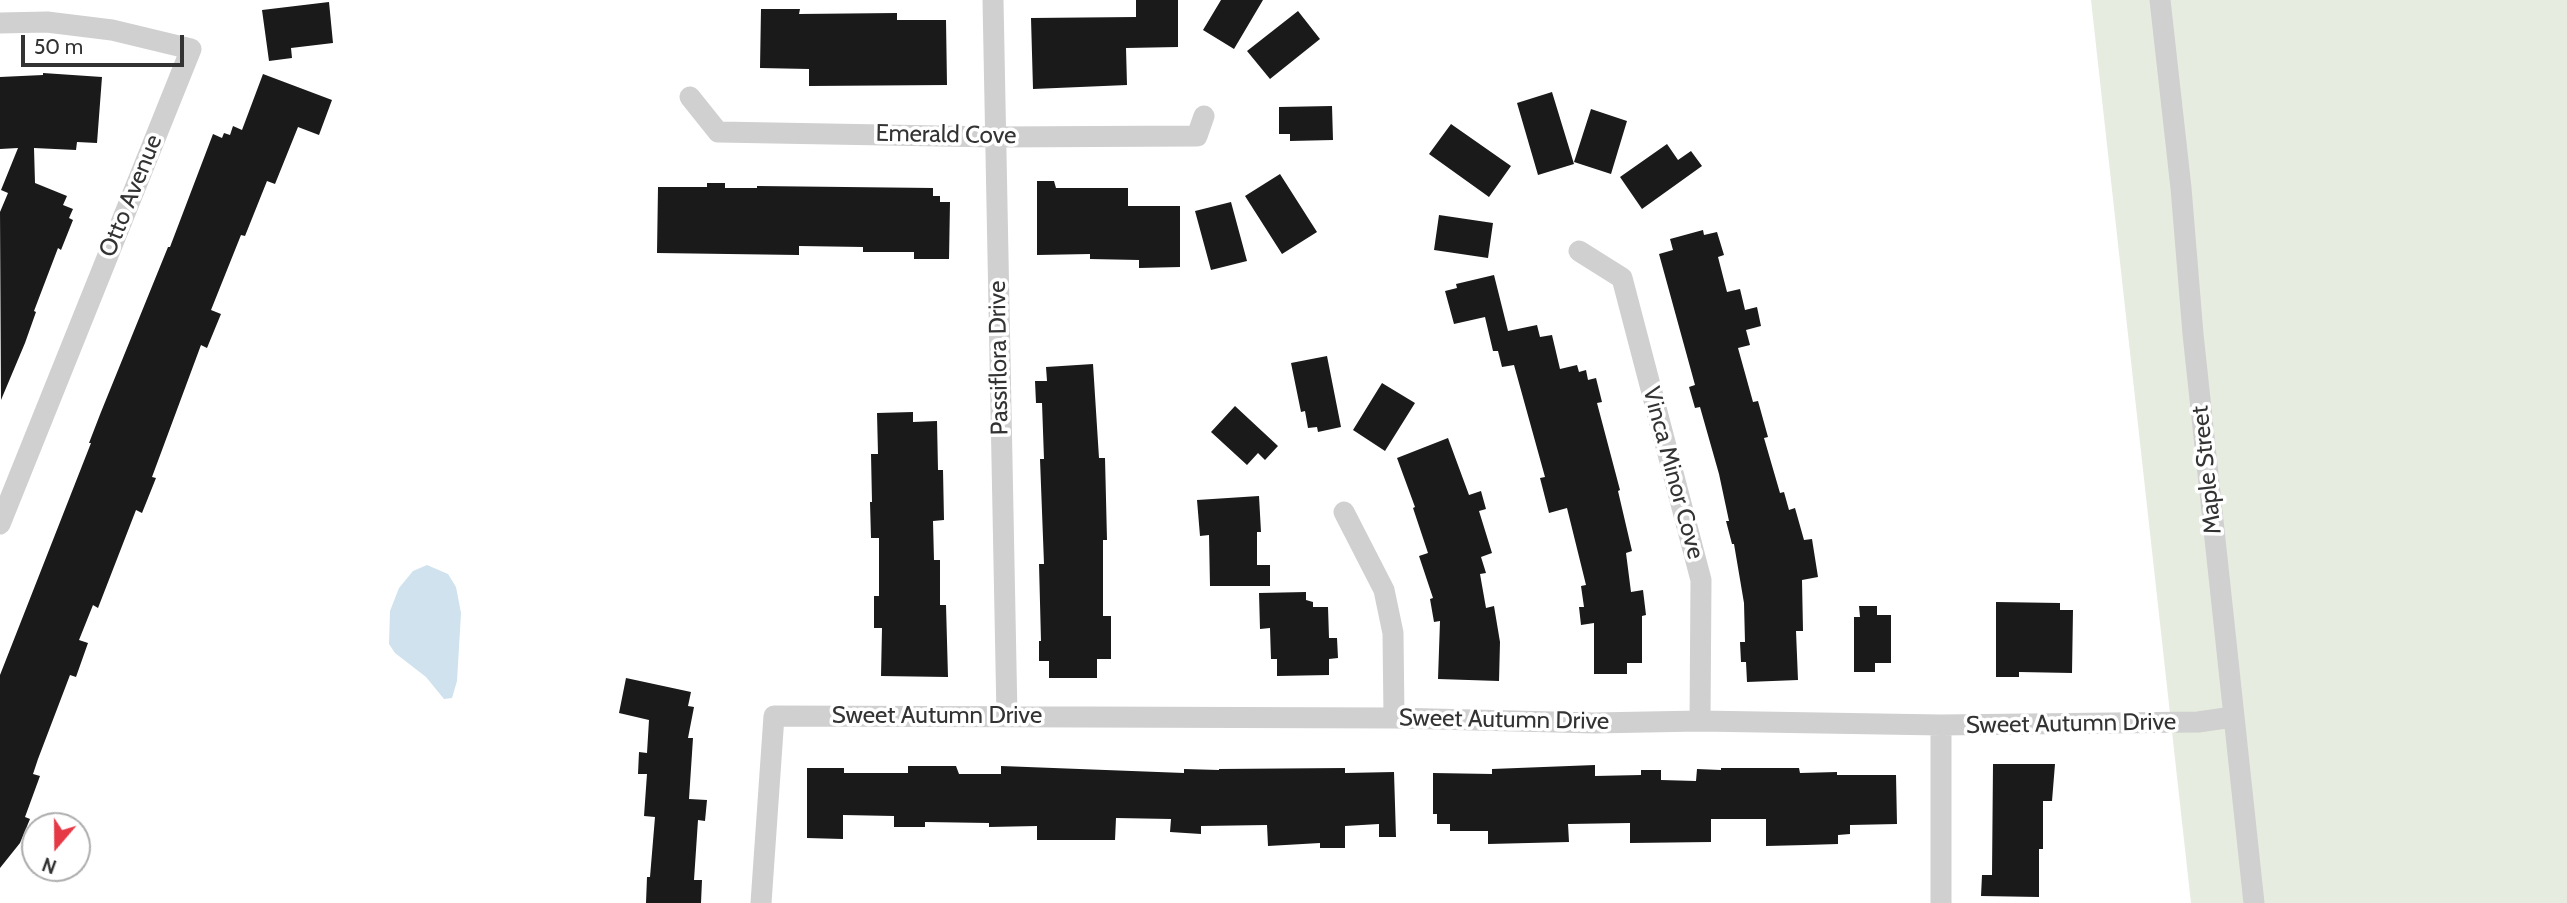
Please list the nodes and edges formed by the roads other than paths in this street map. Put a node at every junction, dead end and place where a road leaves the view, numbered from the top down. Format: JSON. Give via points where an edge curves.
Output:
{"nodes":[{"id":1,"x":993,"y":0,"type":"edge"},
{"id":2,"x":2147,"y":0,"type":"edge"},
{"id":3,"x":2161,"y":0,"type":"edge"},
{"id":4,"x":0,"y":23,"type":"edge"},
{"id":5,"x":2165,"y":37,"type":"junction"},
{"id":6,"x":690,"y":97,"type":"dead end"},
{"id":7,"x":1205,"y":116,"type":"dead end"},
{"id":8,"x":995,"y":136,"type":"junction"},
{"id":9,"x":1579,"y":251,"type":"dead end"},
{"id":10,"x":1344,"y":512,"type":"dead end"},
{"id":11,"x":0,"y":524,"type":"edge"},
{"id":12,"x":1007,"y":716,"type":"junction"},
{"id":13,"x":2233,"y":717,"type":"junction"},
{"id":14,"x":1394,"y":718,"type":"junction"},
{"id":15,"x":1700,"y":721,"type":"junction"},
{"id":16,"x":1941,"y":725,"type":"junction"},
{"id":17,"x":761,"y":903,"type":"edge"},
{"id":18,"x":1941,"y":903,"type":"edge"},
{"id":19,"x":2254,"y":903,"type":"edge"}],
"edges":[{"from":1,"to":8,"type":"street","name":"Passiflora Drive"},
{"from":2,"to":5,"type":"street","name":"Maple Street"},
{"from":3,"to":5,"type":"street","name":"Maple Street"},
{"from":4,"to":11,"type":"street","name":"Otto Avenue","via":[[47,22],[112,30],[191,49]]},
{"from":5,"to":13,"type":"street","name":"Maple Street"},
{"from":6,"to":8,"type":"street","name":"Emerald Cove","via":[[718,132]]},
{"from":7,"to":8,"type":"street","name":"Emerald Cove","via":[[1197,136]]},
{"from":8,"to":12,"type":"street","name":"Passiflora Drive"},
{"from":9,"to":15,"type":"street","name":"Vinca Minor Cove","via":[[1622,278],[1701,580]]},
{"from":10,"to":14,"type":"street","via":[[1384,590],[1393,634]]},
{"from":12,"to":14,"type":"street","name":"Sweet Autumn Drive"},
{"from":12,"to":17,"type":"street","name":"Sweet Autumn Drive","via":[[774,716]]},
{"from":13,"to":16,"type":"street","name":"Sweet Autumn Drive","via":[[2198,722]]},
{"from":13,"to":19,"type":"street","name":"Maple Street"},
{"from":14,"to":15,"type":"street","name":"Sweet Autumn Drive"},
{"from":15,"to":16,"type":"street","name":"Sweet Autumn Drive"},
{"from":16,"to":18,"type":"street"}]}
